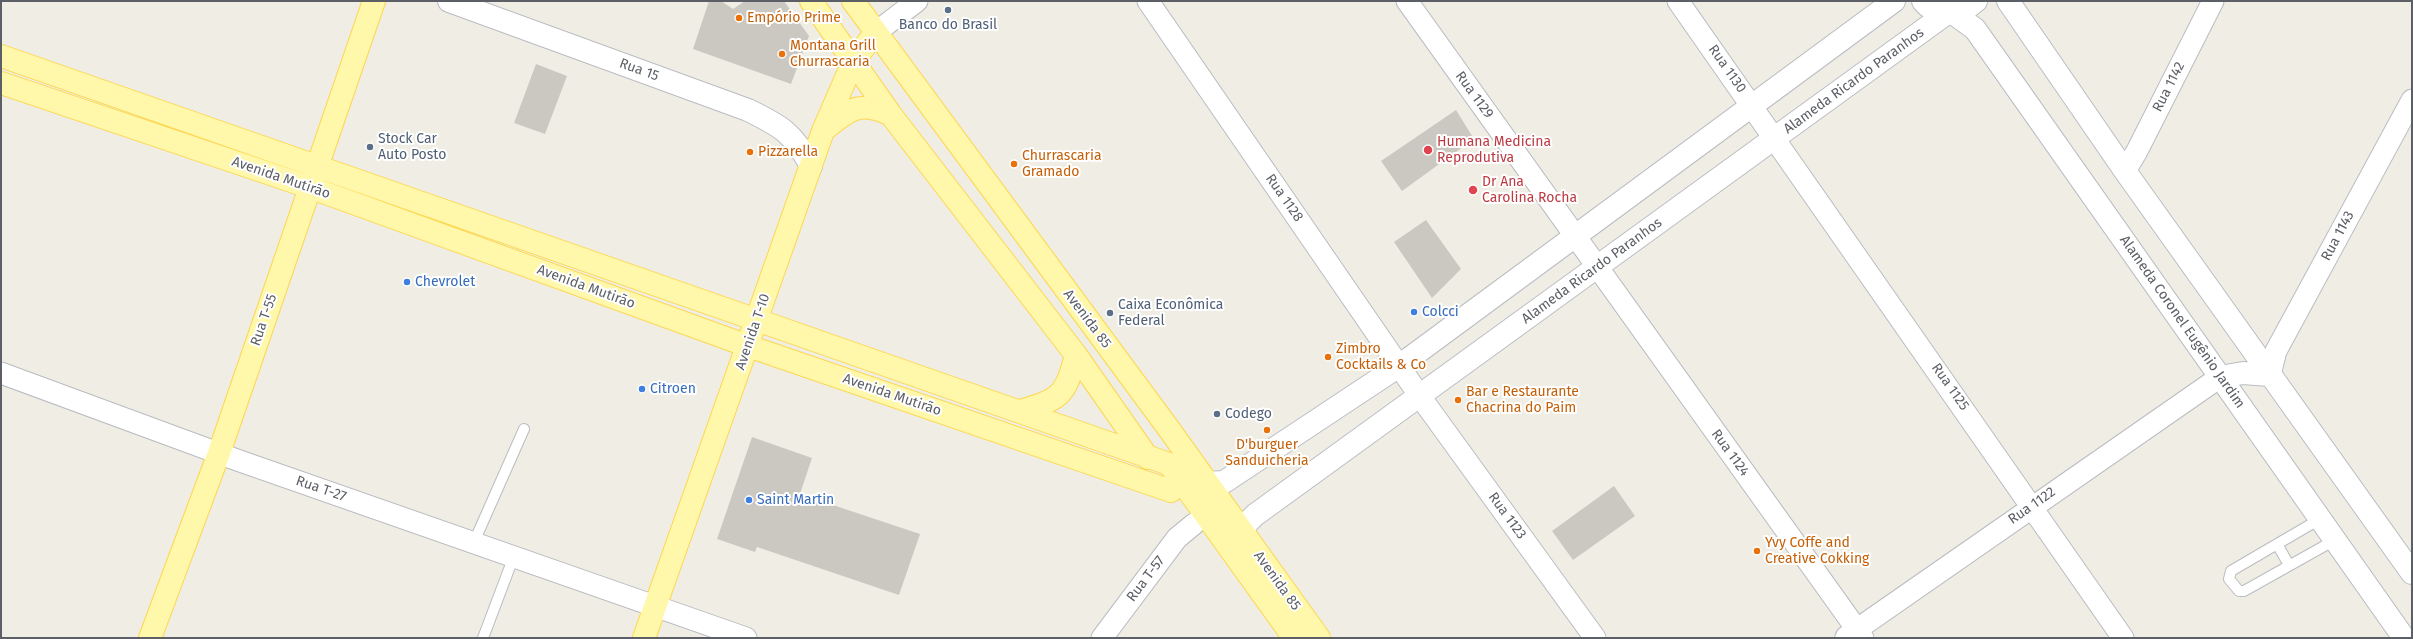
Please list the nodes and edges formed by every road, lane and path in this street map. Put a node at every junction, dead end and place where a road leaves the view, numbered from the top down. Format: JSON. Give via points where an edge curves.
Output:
{"nodes":[{"id":1,"x":374,"y":1,"type":"edge"},
{"id":2,"x":449,"y":1,"type":"edge"},
{"id":3,"x":811,"y":1,"type":"edge"},
{"id":4,"x":853,"y":1,"type":"edge"},
{"id":5,"x":917,"y":1,"type":"edge"},
{"id":6,"x":1148,"y":1,"type":"edge"},
{"id":7,"x":1407,"y":1,"type":"edge"},
{"id":8,"x":1678,"y":1,"type":"edge"},
{"id":9,"x":1894,"y":1,"type":"edge"},
{"id":10,"x":1923,"y":1,"type":"edge"},
{"id":11,"x":1976,"y":1,"type":"edge"},
{"id":12,"x":2008,"y":1,"type":"edge"},
{"id":13,"x":2212,"y":1,"type":"edge"},
{"id":14,"x":1950,"y":13,"type":"junction"},
{"id":15,"x":875,"y":33,"type":"junction"},
{"id":16,"x":1,"y":56,"type":"edge"},
{"id":17,"x":853,"y":62,"type":"junction"},
{"id":18,"x":1,"y":83,"type":"edge"},
{"id":19,"x":2412,"y":100,"type":"edge"},
{"id":20,"x":1753,"y":106,"type":"junction"},
{"id":21,"x":891,"y":115,"type":"junction"},
{"id":22,"x":823,"y":131,"type":"junction"},
{"id":23,"x":1775,"y":138,"type":"junction"},
{"id":24,"x":317,"y":166,"type":"junction"},
{"id":25,"x":811,"y":166,"type":"junction"},
{"id":26,"x":2124,"y":171,"type":"junction"},
{"id":27,"x":309,"y":187,"type":"junction"},
{"id":28,"x":1576,"y":237,"type":"junction"},
{"id":29,"x":1598,"y":268,"type":"junction"},
{"id":30,"x":757,"y":320,"type":"junction"},
{"id":31,"x":748,"y":346,"type":"junction"},
{"id":32,"x":1076,"y":355,"type":"junction"},
{"id":33,"x":1399,"y":366,"type":"junction"},
{"id":34,"x":1,"y":374,"type":"edge"},
{"id":35,"x":2270,"y":375,"type":"junction"},
{"id":36,"x":2220,"y":376,"type":"junction"},
{"id":37,"x":1419,"y":395,"type":"junction"},
{"id":38,"x":1020,"y":411,"type":"junction"},
{"id":39,"x":524,"y":429,"type":"dead end"},
{"id":40,"x":219,"y":453,"type":"junction"},
{"id":41,"x":1146,"y":455,"type":"junction"},
{"id":42,"x":1206,"y":483,"type":"junction"},
{"id":43,"x":1171,"y":491,"type":"junction"},
{"id":44,"x":2033,"y":506,"type":"junction"},
{"id":45,"x":2320,"y":519,"type":"junction"},
{"id":46,"x":1194,"y":524,"type":"junction"},
{"id":47,"x":1242,"y":533,"type":"junction"},
{"id":48,"x":2335,"y":540,"type":"junction"},
{"id":49,"x":474,"y":542,"type":"junction"},
{"id":50,"x":2277,"y":544,"type":"junction"},
{"id":51,"x":514,"y":556,"type":"junction"},
{"id":52,"x":2410,"y":564,"type":"edge"},
{"id":53,"x":2289,"y":565,"type":"junction"},
{"id":54,"x":650,"y":603,"type":"junction"},
{"id":55,"x":1855,"y":635,"type":"edge"},
{"id":56,"x":150,"y":638,"type":"edge"},
{"id":57,"x":483,"y":638,"type":"edge"},
{"id":58,"x":644,"y":638,"type":"edge"},
{"id":59,"x":746,"y":638,"type":"edge"},
{"id":60,"x":1102,"y":638,"type":"edge"},
{"id":61,"x":1276,"y":638,"type":"edge"},
{"id":62,"x":1294,"y":638,"type":"edge"},
{"id":63,"x":1318,"y":638,"type":"edge"},
{"id":64,"x":1595,"y":638,"type":"edge"},
{"id":65,"x":2123,"y":638,"type":"edge"},
{"id":66,"x":2404,"y":638,"type":"edge"}],
"edges":[{"from":1,"to":24,"type":"main road","name":"Rua T-55"},
{"from":2,"to":25,"type":"main road","name":"Rua 15","via":[[748,110],[779,125],[799,144]]},
{"from":3,"to":17,"type":"main road"},
{"from":4,"to":15,"type":"main road","name":"Avenida 85"},
{"from":5,"to":15,"type":"street"},
{"from":6,"to":33,"type":"street","name":"Rua 1128"},
{"from":7,"to":28,"type":"street","name":"Rua 1129"},
{"from":8,"to":20,"type":"street","name":"Rua 1130"},
{"from":9,"to":20,"type":"main road"},
{"from":10,"to":14,"type":"main road","name":"Alameda Coronel Eugênio Jardim","via":[[1936,11]]},
{"from":11,"to":14,"type":"main road","name":"Alameda Ricardo Paranhos","via":[[1968,8]]},
{"from":12,"to":26,"type":"main road"},
{"from":13,"to":26,"type":"street","name":"Rua 1142","via":[[2137,151]]},
{"from":14,"to":23,"type":"main road","name":"Alameda Ricardo Paranhos"},
{"from":14,"to":36,"type":"main road","name":"Alameda Coronel Eugênio Jardim","via":[[1975,29]]},
{"from":15,"to":17,"type":"main road","name":"Avenida T-10"},
{"from":15,"to":42,"type":"main road","name":"Avenida 85"},
{"from":16,"to":24,"type":"main road","name":"Avenida Mutirão"},
{"from":17,"to":21,"type":"main road"},
{"from":17,"to":22,"type":"main road","name":"Avenida T-10"},
{"from":18,"to":27,"type":"main road","name":"Avenida Mutirão"},
{"from":19,"to":35,"type":"street","name":"Rua 1143","via":[[2276,351]]},
{"from":20,"to":23,"type":"street","name":"Rua 1130"},
{"from":20,"to":28,"type":"main road"},
{"from":21,"to":22,"type":"main road","via":[[879,109],[857,108],[846,112]]},
{"from":21,"to":32,"type":"main road"},
{"from":22,"to":25,"type":"main road","name":"Avenida T-10"},
{"from":23,"to":29,"type":"main road","name":"Alameda Ricardo Paranhos"},
{"from":23,"to":44,"type":"street","name":"Rua 1125"},
{"from":24,"to":27,"type":"main road","name":"Rua T-55"},
{"from":24,"to":30,"type":"main road","name":"Avenida Mutirão"},
{"from":25,"to":30,"type":"main road","name":"Avenida T-10"},
{"from":26,"to":35,"type":"main road"},
{"from":27,"to":31,"type":"main road","name":"Avenida Mutirão"},
{"from":27,"to":40,"type":"main road","name":"Rua T-55"},
{"from":28,"to":29,"type":"street","name":"Rua 1129"},
{"from":28,"to":33,"type":"main road"},
{"from":29,"to":37,"type":"main road","name":"Alameda Ricardo Paranhos"},
{"from":29,"to":55,"type":"street","name":"Rua 1124"},
{"from":30,"to":31,"type":"main road","name":"Avenida T-10"},
{"from":30,"to":38,"type":"main road","name":"Avenida Mutirão"},
{"from":31,"to":43,"type":"main road","name":"Avenida Mutirão"},
{"from":31,"to":54,"type":"main road","name":"Avenida T-10"},
{"from":32,"to":38,"type":"main road","via":[[1063,391],[1052,401]]},
{"from":32,"to":41,"type":"main road"},
{"from":33,"to":37,"type":"street","name":"Rua 1128"},
{"from":33,"to":42,"type":"main road","via":[[1224,482]]},
{"from":34,"to":40,"type":"street","name":"Rua T-27"},
{"from":35,"to":36,"type":"main road","via":[[2243,373]]},
{"from":35,"to":52,"type":"main road"},
{"from":36,"to":44,"type":"street","name":"Rua 1122"},
{"from":36,"to":45,"type":"main road","name":"Alameda Coronel Eugênio Jardim"},
{"from":37,"to":47,"type":"main road","name":"Alameda Ricardo Paranhos","via":[[1255,515]]},
{"from":37,"to":64,"type":"street","name":"Rua 1123"},
{"from":38,"to":41,"type":"main road","name":"Avenida Mutirão"},
{"from":39,"to":49,"type":"lane"},
{"from":40,"to":49,"type":"street","name":"Rua T-27"},
{"from":40,"to":56,"type":"main road","name":"Rua T-55"},
{"from":41,"to":43,"type":"main road"},
{"from":41,"to":62,"type":"main road","name":"Avenida Mutirão","via":[[1169,464]]},
{"from":42,"to":47,"type":"main road","name":"Avenida 85"},
{"from":43,"to":46,"type":"main road"},
{"from":44,"to":55,"type":"street","name":"Rua 1122"},
{"from":44,"to":65,"type":"street","name":"Rua 1125"},
{"from":45,"to":48,"type":"main road","name":"Alameda Coronel Eugênio Jardim"},
{"from":45,"to":50,"type":"lane"},
{"from":46,"to":60,"type":"street","name":"Rua T-57","via":[[1177,538]]},
{"from":46,"to":61,"type":"main road"},
{"from":47,"to":63,"type":"main road","name":"Avenida 85"},
{"from":48,"to":53,"type":"lane"},
{"from":48,"to":66,"type":"main road","name":"Alameda Coronel Eugênio Jardim"},
{"from":49,"to":51,"type":"street","name":"Rua T-27"},
{"from":50,"to":53,"type":"lane"},
{"from":50,"to":53,"type":"lane","via":[[2231,571],[2229,579],[2239,591],[2244,591]]},
{"from":51,"to":54,"type":"street","name":"Rua T-27"},
{"from":51,"to":57,"type":"lane"},
{"from":54,"to":58,"type":"main road","name":"Avenida T-10"},
{"from":54,"to":59,"type":"street","name":"Rua T-27"}]}
